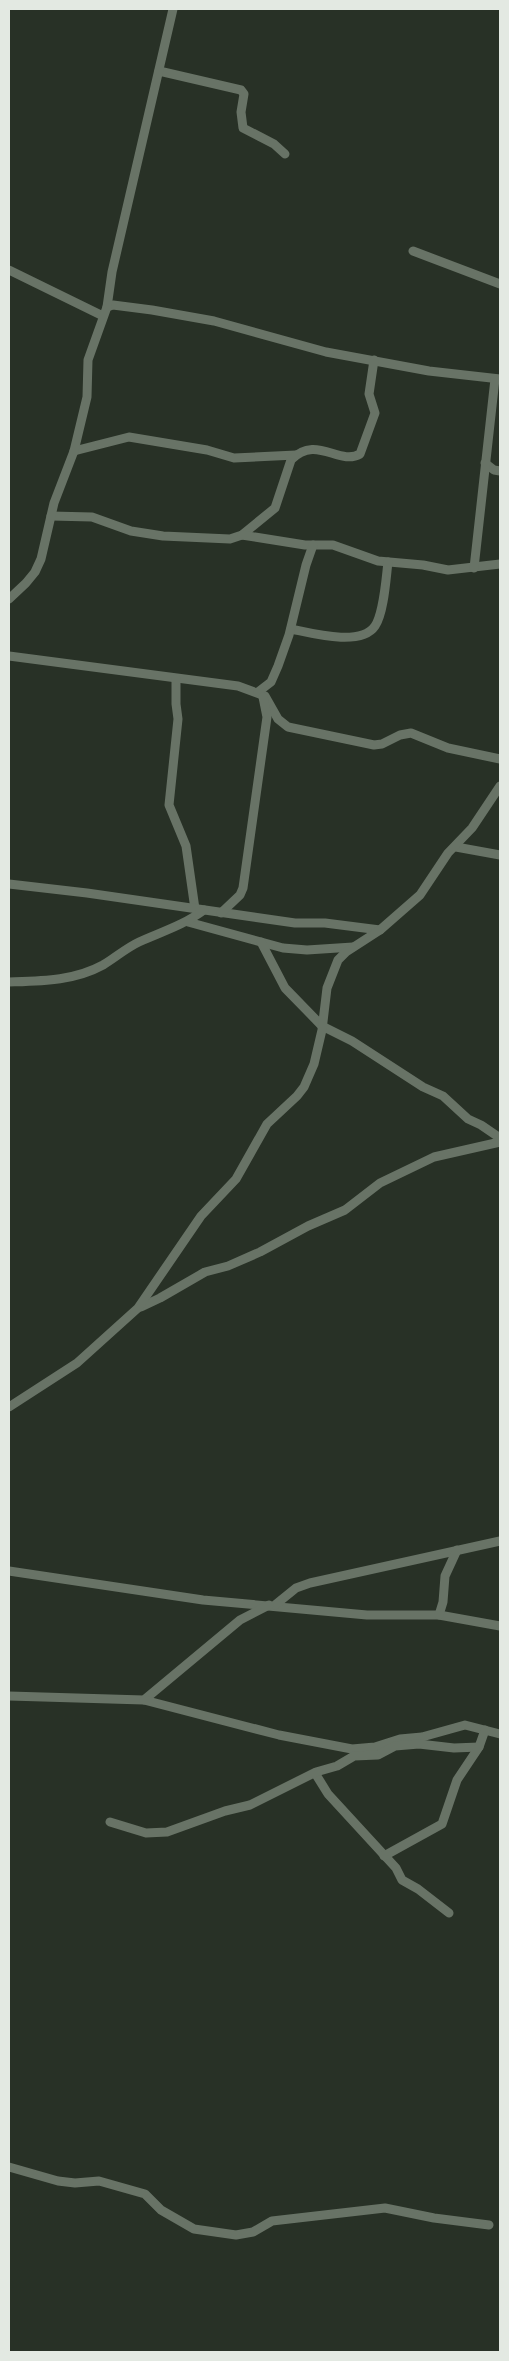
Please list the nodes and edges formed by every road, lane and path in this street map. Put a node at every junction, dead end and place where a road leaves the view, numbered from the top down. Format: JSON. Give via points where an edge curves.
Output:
{"nodes":[{"id":1,"x":173,"y":9,"type":"edge"},
{"id":2,"x":159,"y":71,"type":"junction"},
{"id":3,"x":285,"y":154,"type":"dead end"},
{"id":4,"x":413,"y":251,"type":"dead end"},
{"id":5,"x":9,"y":270,"type":"edge"},
{"id":6,"x":500,"y":284,"type":"edge"},
{"id":7,"x":107,"y":307,"type":"junction"},
{"id":8,"x":103,"y":316,"type":"junction"},
{"id":9,"x":374,"y":360,"type":"junction"},
{"id":10,"x":498,"y":379,"type":"edge"},
{"id":11,"x":74,"y":451,"type":"junction"},
{"id":12,"x":296,"y":456,"type":"junction"},
{"id":13,"x":485,"y":463,"type":"junction"},
{"id":14,"x":500,"y":471,"type":"edge"},
{"id":15,"x":51,"y":516,"type":"junction"},
{"id":16,"x":242,"y":536,"type":"junction"},
{"id":17,"x":313,"y":545,"type":"junction"},
{"id":18,"x":388,"y":562,"type":"junction"},
{"id":19,"x":500,"y":564,"type":"edge"},
{"id":20,"x":474,"y":568,"type":"junction"},
{"id":21,"x":9,"y":599,"type":"edge"},
{"id":22,"x":291,"y":629,"type":"junction"},
{"id":23,"x":9,"y":656,"type":"edge"},
{"id":24,"x":176,"y":679,"type":"junction"},
{"id":25,"x":260,"y":693,"type":"junction"},
{"id":26,"x":500,"y":759,"type":"edge"},
{"id":27,"x":500,"y":786,"type":"edge"},
{"id":28,"x":456,"y":847,"type":"junction"},
{"id":29,"x":500,"y":855,"type":"edge"},
{"id":30,"x":9,"y":884,"type":"edge"},
{"id":31,"x":200,"y":910,"type":"junction"},
{"id":32,"x":221,"y":913,"type":"junction"},
{"id":33,"x":188,"y":922,"type":"junction"},
{"id":34,"x":380,"y":930,"type":"junction"},
{"id":35,"x":261,"y":942,"type":"junction"},
{"id":36,"x":353,"y":947,"type":"junction"},
{"id":37,"x":9,"y":982,"type":"edge"},
{"id":38,"x":322,"y":1026,"type":"junction"},
{"id":39,"x":500,"y":1138,"type":"edge"},
{"id":40,"x":500,"y":1142,"type":"edge"},
{"id":41,"x":138,"y":1308,"type":"junction"},
{"id":42,"x":9,"y":1407,"type":"edge"},
{"id":43,"x":500,"y":1541,"type":"edge"},
{"id":44,"x":457,"y":1550,"type":"junction"},
{"id":45,"x":9,"y":1571,"type":"edge"},
{"id":46,"x":273,"y":1605,"type":"junction"},
{"id":47,"x":439,"y":1614,"type":"junction"},
{"id":48,"x":500,"y":1626,"type":"edge"},
{"id":49,"x":9,"y":1696,"type":"edge"},
{"id":50,"x":144,"y":1700,"type":"junction"},
{"id":51,"x":485,"y":1730,"type":"junction"},
{"id":52,"x":500,"y":1734,"type":"edge"},
{"id":53,"x":479,"y":1747,"type":"junction"},
{"id":54,"x":315,"y":1773,"type":"junction"},
{"id":55,"x":110,"y":1822,"type":"dead end"},
{"id":56,"x":384,"y":1856,"type":"junction"},
{"id":57,"x":449,"y":1913,"type":"dead end"},
{"id":58,"x":9,"y":2167,"type":"edge"},
{"id":59,"x":489,"y":2225,"type":"dead end"}],
"edges":[{"from":1,"to":2,"type":"street"},
{"from":2,"to":3,"type":"street","via":[[243,91],[243,128],[274,144]]},
{"from":2,"to":7,"type":"street","via":[[112,272]]},
{"from":4,"to":6,"type":"street"},
{"from":5,"to":8,"type":"street"},
{"from":7,"to":8,"type":"street"},
{"from":7,"to":9,"type":"street","via":[[132,307],[214,321],[291,344]]},
{"from":8,"to":11,"type":"street","via":[[88,360],[86,397]]},
{"from":9,"to":10,"type":"street","via":[[429,371]]},
{"from":9,"to":12,"type":"street","via":[[369,394],[375,413],[360,454],[352,458],[316,449]]},
{"from":10,"to":13,"type":"street"},
{"from":11,"to":12,"type":"street","via":[[129,437],[234,458]]},
{"from":11,"to":15,"type":"street"},
{"from":12,"to":16,"type":"street","via":[[275,508]]},
{"from":13,"to":14,"type":"street"},
{"from":13,"to":20,"type":"street"},
{"from":15,"to":16,"type":"street","via":[[92,517],[163,536],[216,540]]},
{"from":15,"to":21,"type":"street","via":[[35,572]]},
{"from":16,"to":17,"type":"street"},
{"from":17,"to":18,"type":"street","via":[[333,545]]},
{"from":17,"to":22,"type":"street"},
{"from":18,"to":20,"type":"street","via":[[448,570]]},
{"from":18,"to":22,"type":"street","via":[[384,598],[372,630],[356,636],[332,637]]},
{"from":19,"to":20,"type":"street"},
{"from":22,"to":25,"type":"street","via":[[271,682]]},
{"from":23,"to":24,"type":"street"},
{"from":24,"to":25,"type":"street","via":[[238,686]]},
{"from":24,"to":31,"type":"street","via":[[178,718],[169,805],[186,846]]},
{"from":25,"to":26,"type":"street","via":[[288,728],[374,746],[411,733],[448,748]]},
{"from":25,"to":32,"type":"street","via":[[266,717],[243,888]]},
{"from":27,"to":28,"type":"street"},
{"from":28,"to":29,"type":"street"},
{"from":28,"to":34,"type":"street","via":[[448,853],[420,895]]},
{"from":30,"to":31,"type":"street","via":[[87,892]]},
{"from":31,"to":32,"type":"street"},
{"from":31,"to":33,"type":"street"},
{"from":32,"to":34,"type":"street"},
{"from":33,"to":35,"type":"street"},
{"from":33,"to":37,"type":"street","via":[[136,943],[88,971],[49,981]]},
{"from":34,"to":36,"type":"street"},
{"from":35,"to":36,"type":"street","via":[[293,949]]},
{"from":35,"to":38,"type":"street","via":[[286,988]]},
{"from":36,"to":38,"type":"street","via":[[335,966],[327,988]]},
{"from":38,"to":39,"type":"street","via":[[443,1096],[468,1119]]},
{"from":38,"to":41,"type":"street","via":[[314,1064],[304,1087],[267,1124],[236,1179],[201,1216]]},
{"from":40,"to":41,"type":"street","via":[[434,1157],[380,1183],[345,1210],[260,1252],[205,1272]]},
{"from":41,"to":42,"type":"street","via":[[77,1363]]},
{"from":43,"to":44,"type":"street"},
{"from":44,"to":46,"type":"street","via":[[310,1583],[296,1588]]},
{"from":44,"to":47,"type":"street","via":[[445,1576]]},
{"from":45,"to":46,"type":"street","via":[[203,1600]]},
{"from":46,"to":47,"type":"street","via":[[367,1614]]},
{"from":46,"to":50,"type":"street","via":[[240,1620]]},
{"from":47,"to":48,"type":"street"},
{"from":49,"to":50,"type":"street"},
{"from":50,"to":51,"type":"street","via":[[279,1735],[361,1750],[465,1725]]},
{"from":51,"to":52,"type":"street"},
{"from":51,"to":53,"type":"street"},
{"from":53,"to":54,"type":"street","via":[[395,1746],[378,1755],[354,1756]]},
{"from":53,"to":56,"type":"street","via":[[457,1780],[442,1824]]},
{"from":54,"to":55,"type":"street","via":[[250,1805],[167,1832],[146,1833]]},
{"from":54,"to":56,"type":"street","via":[[328,1794]]},
{"from":56,"to":57,"type":"street","via":[[402,1880]]},
{"from":58,"to":59,"type":"street","via":[[58,2181],[99,2181],[145,2194],[161,2210],[194,2229],[236,2235],[253,2232],[272,2221],[385,2208]]}]}
